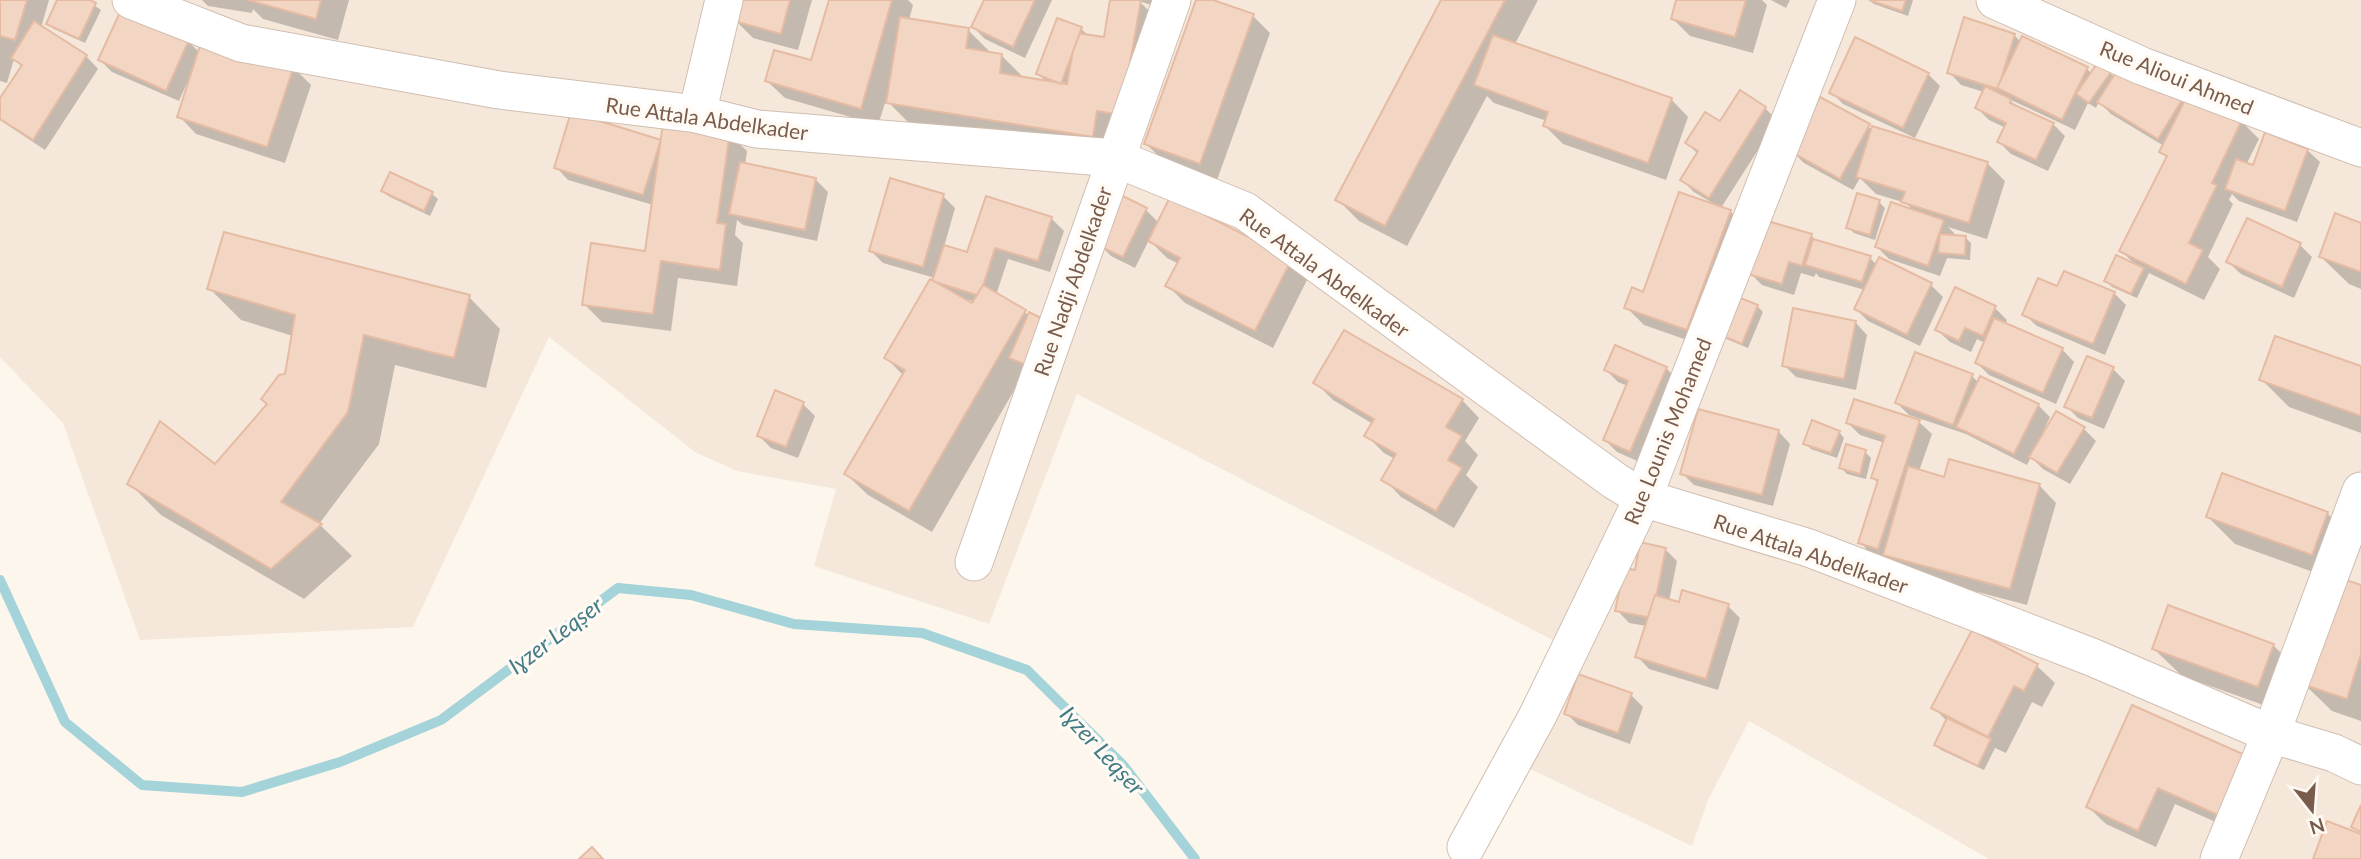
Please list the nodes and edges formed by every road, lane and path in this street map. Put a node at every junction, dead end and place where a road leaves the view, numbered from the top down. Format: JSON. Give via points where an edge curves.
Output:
{"nodes":[{"id":1,"x":131,"y":0,"type":"edge"},
{"id":2,"x":724,"y":0,"type":"edge"},
{"id":3,"x":1172,"y":0,"type":"edge"},
{"id":4,"x":1837,"y":0,"type":"edge"},
{"id":5,"x":1995,"y":0,"type":"edge"},
{"id":6,"x":697,"y":114,"type":"junction"},
{"id":7,"x":2361,"y":148,"type":"edge"},
{"id":8,"x":1115,"y":158,"type":"junction"},
{"id":9,"x":2361,"y":491,"type":"edge"},
{"id":10,"x":1643,"y":498,"type":"junction"},
{"id":11,"x":974,"y":562,"type":"dead end"},
{"id":12,"x":2271,"y":734,"type":"junction"},
{"id":13,"x":2361,"y":766,"type":"edge"},
{"id":14,"x":1466,"y":847,"type":"dead end"},
{"id":15,"x":2219,"y":859,"type":"edge"}],
"edges":[{"from":1,"to":6,"type":"street","name":"Rue Attala Abdelkader","via":[[241,43],[499,90]]},
{"from":2,"to":6,"type":"street"},
{"from":3,"to":8,"type":"street","name":"Rue Nadji Abdelkader"},
{"from":4,"to":10,"type":"street","name":"Rue Lounis Mohamed"},
{"from":5,"to":7,"type":"street","name":"Rue Alioui Ahmed","via":[[2141,66]]},
{"from":6,"to":8,"type":"street","name":"Rue Attala Abdelkader","via":[[757,129]]},
{"from":8,"to":10,"type":"street","name":"Rue Attala Abdelkader","via":[[1245,211]]},
{"from":8,"to":11,"type":"street","name":"Rue Nadji Abdelkader"},
{"from":9,"to":12,"type":"street"},
{"from":10,"to":12,"type":"street","name":"Rue Attala Abdelkader","via":[[1809,548],[2094,658]]},
{"from":10,"to":14,"type":"street","name":"Rue Lounis Mohamed","via":[[1538,715]]},
{"from":12,"to":13,"type":"street","name":"Rue Attala Abdelkader"},
{"from":12,"to":15,"type":"street"}]}
